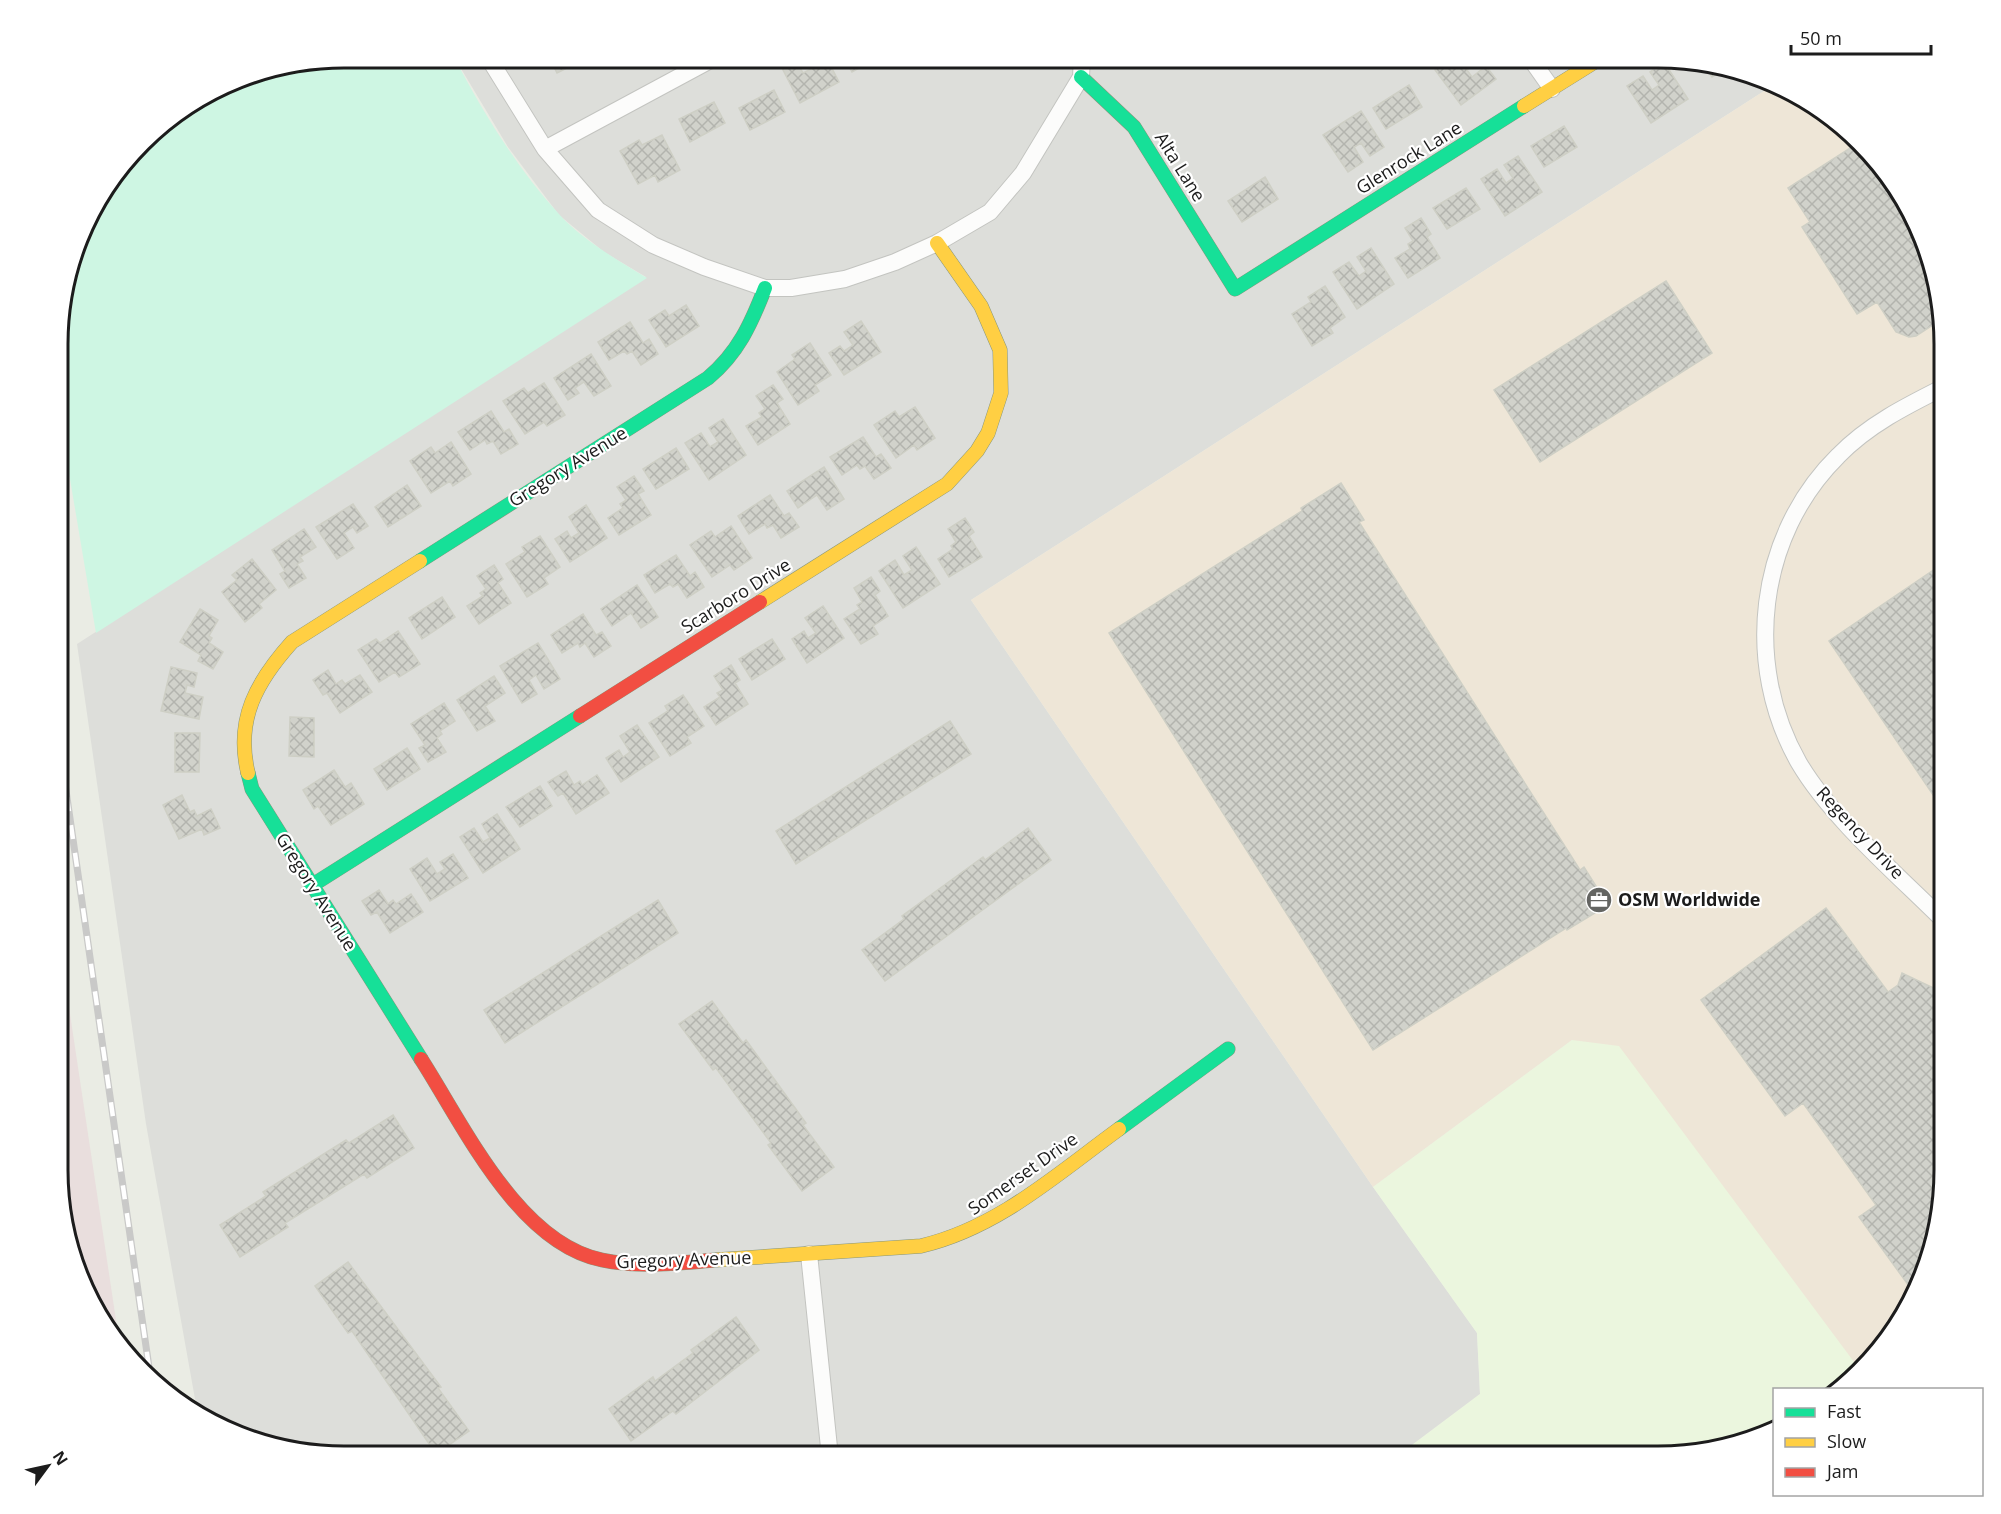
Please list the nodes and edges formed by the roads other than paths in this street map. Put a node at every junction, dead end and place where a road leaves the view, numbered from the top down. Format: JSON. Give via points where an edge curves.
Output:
{"nodes":[{"id":1,"x":495,"y":68,"type":"edge"},
{"id":2,"x":696,"y":68,"type":"edge"},
{"id":3,"x":1081,"y":68,"type":"edge"},
{"id":4,"x":1537,"y":68,"type":"edge"},
{"id":5,"x":1585,"y":68,"type":"edge"},
{"id":6,"x":1081,"y":76,"type":"junction"},
{"id":7,"x":1552,"y":89,"type":"junction"},
{"id":8,"x":545,"y":149,"type":"junction"},
{"id":9,"x":937,"y":243,"type":"junction"},
{"id":10,"x":765,"y":288,"type":"junction"},
{"id":11,"x":1235,"y":289,"type":"joint"},
{"id":12,"x":1934,"y":392,"type":"edge"},
{"id":13,"x":311,"y":886,"type":"junction"},
{"id":14,"x":1934,"y":911,"type":"edge"},
{"id":15,"x":1228,"y":1049,"type":"dead end"},
{"id":16,"x":809,"y":1254,"type":"junction"},
{"id":17,"x":829,"y":1446,"type":"edge"}],
"edges":[{"from":1,"to":8,"type":"street"},
{"from":2,"to":8,"type":"street"},
{"from":3,"to":6,"type":"street"},
{"from":4,"to":7,"type":"street"},
{"from":5,"to":7,"type":"street","name":"Glenrock Lane"},
{"from":6,"to":9,"type":"street","via":[[1023,172],[990,212]]},
{"from":6,"to":11,"type":"street","name":"Alta Lane","via":[[1134,127]]},
{"from":7,"to":11,"type":"street","name":"Glenrock Lane"},
{"from":8,"to":10,"type":"street","via":[[598,210],[653,245]]},
{"from":9,"to":10,"type":"street","via":[[845,279]]},
{"from":9,"to":13,"type":"street","name":"Scarboro Drive","via":[[988,319],[1001,356],[998,409],[986,440],[968,464],[946,484]]},
{"from":10,"to":13,"type":"street","name":"Gregory Avenue","via":[[744,342],[708,378],[292,642],[270,666],[257,684],[245,717],[243,757],[252,789]]},
{"from":12,"to":14,"type":"street","name":"Regency Drive","via":[[1872,426],[1823,471],[1793,517],[1772,565],[1764,629],[1768,677],[1780,721],[1799,763],[1833,809]]},
{"from":13,"to":16,"type":"street","name":"Gregory Avenue","via":[[482,1154],[519,1206],[550,1238],[588,1258],[630,1265]]},
{"from":15,"to":16,"type":"street","name":"Somerset Drive","via":[[979,1228],[921,1246]]},
{"from":16,"to":17,"type":"street"}]}
